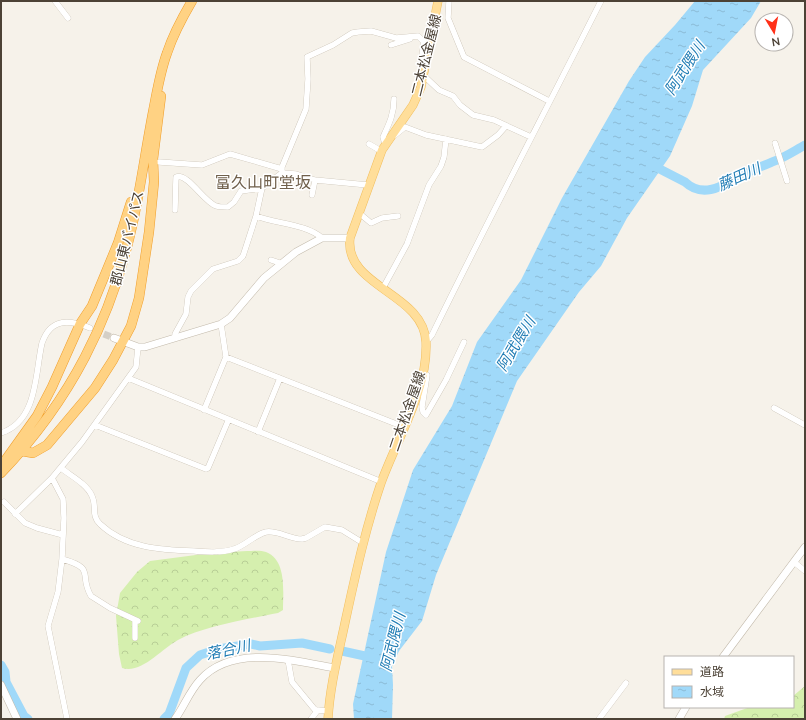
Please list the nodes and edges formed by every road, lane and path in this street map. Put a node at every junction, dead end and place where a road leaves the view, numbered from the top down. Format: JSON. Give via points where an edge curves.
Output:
{"nodes":[{"id":1,"x":55,"y":1,"type":"edge"},
{"id":2,"x":192,"y":1,"type":"edge"},
{"id":3,"x":438,"y":1,"type":"edge"},
{"id":4,"x":449,"y":1,"type":"edge"},
{"id":5,"x":601,"y":1,"type":"edge"},
{"id":6,"x":68,"y":18,"type":"dead end"},
{"id":7,"x":413,"y":36,"type":"junction"},
{"id":8,"x":391,"y":45,"type":"dead end"},
{"id":9,"x":163,"y":65,"type":"junction"},
{"id":10,"x":424,"y":72,"type":"junction"},
{"id":11,"x":158,"y":81,"type":"junction"},
{"id":12,"x":394,"y":99,"type":"dead end"},
{"id":13,"x":549,"y":101,"type":"junction"},
{"id":14,"x":506,"y":126,"type":"junction"},
{"id":15,"x":531,"y":138,"type":"junction"},
{"id":16,"x":446,"y":139,"type":"junction"},
{"id":17,"x":369,"y":144,"type":"dead end"},
{"id":18,"x":385,"y":144,"type":"junction"},
{"id":19,"x":775,"y":144,"type":"dead end"},
{"id":20,"x":159,"y":162,"type":"dead end"},
{"id":21,"x":282,"y":171,"type":"junction"},
{"id":22,"x":315,"y":180,"type":"junction"},
{"id":23,"x":786,"y":180,"type":"dead end"},
{"id":24,"x":368,"y":185,"type":"junction"},
{"id":25,"x":262,"y":188,"type":"junction"},
{"id":26,"x":312,"y":195,"type":"dead end"},
{"id":27,"x":175,"y":210,"type":"dead end"},
{"id":28,"x":359,"y":213,"type":"junction"},
{"id":29,"x":256,"y":216,"type":"junction"},
{"id":30,"x":398,"y":216,"type":"dead end"},
{"id":31,"x":322,"y":238,"type":"junction"},
{"id":32,"x":350,"y":238,"type":"junction"},
{"id":33,"x":271,"y":260,"type":"dead end"},
{"id":34,"x":280,"y":263,"type":"junction"},
{"id":35,"x":382,"y":288,"type":"junction"},
{"id":36,"x":80,"y":324,"type":"junction"},
{"id":37,"x":221,"y":324,"type":"junction"},
{"id":38,"x":90,"y":328,"type":"tunnel mouth"},
{"id":39,"x":114,"y":338,"type":"tunnel mouth"},
{"id":40,"x":175,"y":338,"type":"junction"},
{"id":41,"x":426,"y":342,"type":"junction"},
{"id":42,"x":464,"y":342,"type":"dead end"},
{"id":43,"x":123,"y":343,"type":"junction"},
{"id":44,"x":138,"y":347,"type":"junction"},
{"id":45,"x":226,"y":356,"type":"junction"},
{"id":46,"x":422,"y":374,"type":"junction"},
{"id":47,"x":128,"y":378,"type":"junction"},
{"id":48,"x":280,"y":378,"type":"junction"},
{"id":49,"x":774,"y":408,"type":"dead end"},
{"id":50,"x":204,"y":410,"type":"junction"},
{"id":51,"x":228,"y":420,"type":"junction"},
{"id":52,"x":95,"y":425,"type":"junction"},
{"id":53,"x":805,"y":425,"type":"edge"},
{"id":54,"x":404,"y":427,"type":"junction"},
{"id":55,"x":258,"y":432,"type":"junction"},
{"id":56,"x":1,"y":433,"type":"edge"},
{"id":57,"x":22,"y":451,"type":"junction"},
{"id":58,"x":1,"y":466,"type":"edge"},
{"id":59,"x":61,"y":468,"type":"junction"},
{"id":60,"x":1,"y":473,"type":"edge"},
{"id":61,"x":52,"y":478,"type":"junction"},
{"id":62,"x":382,"y":482,"type":"junction"},
{"id":63,"x":4,"y":502,"type":"dead end"},
{"id":64,"x":15,"y":514,"type":"junction"},
{"id":65,"x":63,"y":535,"type":"junction"},
{"id":66,"x":363,"y":543,"type":"junction"},
{"id":67,"x":805,"y":547,"type":"edge"},
{"id":68,"x":62,"y":559,"type":"junction"},
{"id":69,"x":794,"y":562,"type":"junction"},
{"id":70,"x":805,"y":571,"type":"edge"},
{"id":71,"x":135,"y":638,"type":"dead end"},
{"id":72,"x":724,"y":656,"type":"edge"},
{"id":73,"x":288,"y":660,"type":"junction"},
{"id":74,"x":334,"y":668,"type":"junction"},
{"id":75,"x":626,"y":683,"type":"dead end"},
{"id":76,"x":1,"y":685,"type":"edge"},
{"id":77,"x":685,"y":708,"type":"edge"},
{"id":78,"x":316,"y":711,"type":"junction"},
{"id":79,"x":328,"y":715,"type":"edge"},
{"id":80,"x":17,"y":719,"type":"edge"},
{"id":81,"x":67,"y":719,"type":"edge"},
{"id":82,"x":175,"y":719,"type":"edge"},
{"id":83,"x":311,"y":719,"type":"edge"},
{"id":84,"x":599,"y":719,"type":"edge"},
{"id":85,"x":679,"y":719,"type":"edge"}],
"edges":[{"from":1,"to":6,"type":"street"},
{"from":2,"to":9,"type":"highway","name":"郡山東バイパス","via":[[173,36]]},
{"from":3,"to":10,"type":"main road","name":"二本松金屋線"},
{"from":4,"to":13,"type":"street","via":[[448,18],[464,57]]},
{"from":5,"to":13,"type":"street"},
{"from":7,"to":8,"type":"street"},
{"from":7,"to":10,"type":"street","via":[[424,40],[421,62]]},
{"from":7,"to":21,"type":"street","via":[[396,38],[370,31],[352,33],[334,45],[307,57],[306,109]]},
{"from":9,"to":11,"type":"highway","name":"郡山東バイパス"},
{"from":9,"to":43,"type":"highway","via":[[149,232],[139,298]]},
{"from":10,"to":14,"type":"street","via":[[439,90],[453,96],[473,115]]},
{"from":10,"to":18,"type":"main road","name":"二本松金屋線","via":[[421,87],[412,105]]},
{"from":11,"to":36,"type":"highway","via":[[149,111],[128,215],[92,306]]},
{"from":11,"to":57,"type":"highway","name":"郡山東バイパス","via":[[136,209],[120,276],[100,328],[71,382]]},
{"from":12,"to":18,"type":"street","via":[[390,123],[383,137]]},
{"from":13,"to":15,"type":"street"},
{"from":14,"to":15,"type":"street"},
{"from":14,"to":16,"type":"street","via":[[482,147]]},
{"from":15,"to":41,"type":"street","via":[[432,335]]},
{"from":16,"to":18,"type":"street","via":[[405,127]]},
{"from":16,"to":35,"type":"street","via":[[441,166],[429,185],[404,250]]},
{"from":17,"to":18,"type":"street"},
{"from":18,"to":24,"type":"main road","name":"二本松金屋線"},
{"from":19,"to":23,"type":"street"},
{"from":20,"to":21,"type":"street","via":[[202,165],[230,154]]},
{"from":21,"to":22,"type":"street"},
{"from":21,"to":25,"type":"street"},
{"from":22,"to":24,"type":"street"},
{"from":22,"to":26,"type":"street"},
{"from":24,"to":28,"type":"main road","name":"二本松金屋線"},
{"from":25,"to":27,"type":"street","via":[[241,191],[228,207],[216,206],[184,177],[178,176]]},
{"from":25,"to":29,"type":"street"},
{"from":28,"to":30,"type":"street","via":[[371,223],[382,218]]},
{"from":28,"to":32,"type":"main road","name":"二本松金屋線"},
{"from":29,"to":31,"type":"street","via":[[308,229]]},
{"from":29,"to":40,"type":"street","via":[[242,258],[213,269],[191,291],[184,319]]},
{"from":31,"to":32,"type":"street"},
{"from":31,"to":34,"type":"street"},
{"from":32,"to":35,"type":"main road","name":"二本松金屋線","via":[[350,251],[356,265]]},
{"from":33,"to":34,"type":"street"},
{"from":34,"to":37,"type":"street","via":[[230,318]]},
{"from":35,"to":41,"type":"main road","name":"二本松金屋線","via":[[416,316],[423,328]]},
{"from":36,"to":38,"type":"street"},
{"from":36,"to":56,"type":"street","via":[[63,322],[46,333],[28,408],[20,421]]},
{"from":36,"to":58,"type":"highway","via":[[37,416]]},
{"from":37,"to":40,"type":"street"},
{"from":37,"to":45,"type":"street"},
{"from":39,"to":43,"type":"street"},
{"from":40,"to":44,"type":"street","via":[[152,346]]},
{"from":41,"to":46,"type":"main road","name":"二本松金屋線"},
{"from":42,"to":46,"type":"street","via":[[426,415],[422,412],[422,407],[427,375]]},
{"from":43,"to":44,"type":"street"},
{"from":43,"to":57,"type":"highway","via":[[95,388],[47,445],[33,453]]},
{"from":44,"to":47,"type":"street","via":[[137,364]]},
{"from":45,"to":48,"type":"street"},
{"from":45,"to":50,"type":"street"},
{"from":46,"to":54,"type":"main road","name":"二本松金屋線"},
{"from":47,"to":50,"type":"street"},
{"from":47,"to":52,"type":"street"},
{"from":48,"to":54,"type":"street"},
{"from":48,"to":55,"type":"street"},
{"from":49,"to":53,"type":"street"},
{"from":50,"to":51,"type":"street"},
{"from":51,"to":52,"type":"street","via":[[213,460],[206,469]]},
{"from":51,"to":55,"type":"street"},
{"from":52,"to":59,"type":"street"},
{"from":54,"to":62,"type":"main road","name":"二本松金屋線"},
{"from":55,"to":62,"type":"street"},
{"from":57,"to":60,"type":"highway","name":"郡山東バイパス"},
{"from":59,"to":61,"type":"street"},
{"from":59,"to":66,"type":"street","via":[[90,492],[96,520],[118,538],[133,544],[168,550],[221,551],[234,549],[264,533],[279,533],[298,539],[306,538],[325,527],[342,530]]},
{"from":61,"to":64,"type":"street"},
{"from":61,"to":65,"type":"street","via":[[63,499]]},
{"from":62,"to":66,"type":"main road","name":"二本松金屋線"},
{"from":63,"to":64,"type":"street"},
{"from":64,"to":65,"type":"street","via":[[31,526]]},
{"from":65,"to":68,"type":"street"},
{"from":66,"to":74,"type":"main road","name":"二本松金屋線"},
{"from":67,"to":69,"type":"street"},
{"from":68,"to":71,"type":"street","via":[[82,568],[91,596],[137,620]]},
{"from":68,"to":81,"type":"street","via":[[58,592],[48,626]]},
{"from":69,"to":70,"type":"street"},
{"from":69,"to":72,"type":"street"},
{"from":73,"to":74,"type":"street"},
{"from":73,"to":78,"type":"street","via":[[292,682]]},
{"from":73,"to":82,"type":"street","via":[[244,658],[219,665],[200,680]]},
{"from":74,"to":79,"type":"main road","name":"二本松金屋線"},
{"from":75,"to":84,"type":"street"},
{"from":76,"to":80,"type":"street"},
{"from":77,"to":85,"type":"street"},
{"from":78,"to":79,"type":"street","via":[[321,710]]},
{"from":78,"to":83,"type":"street"}]}
